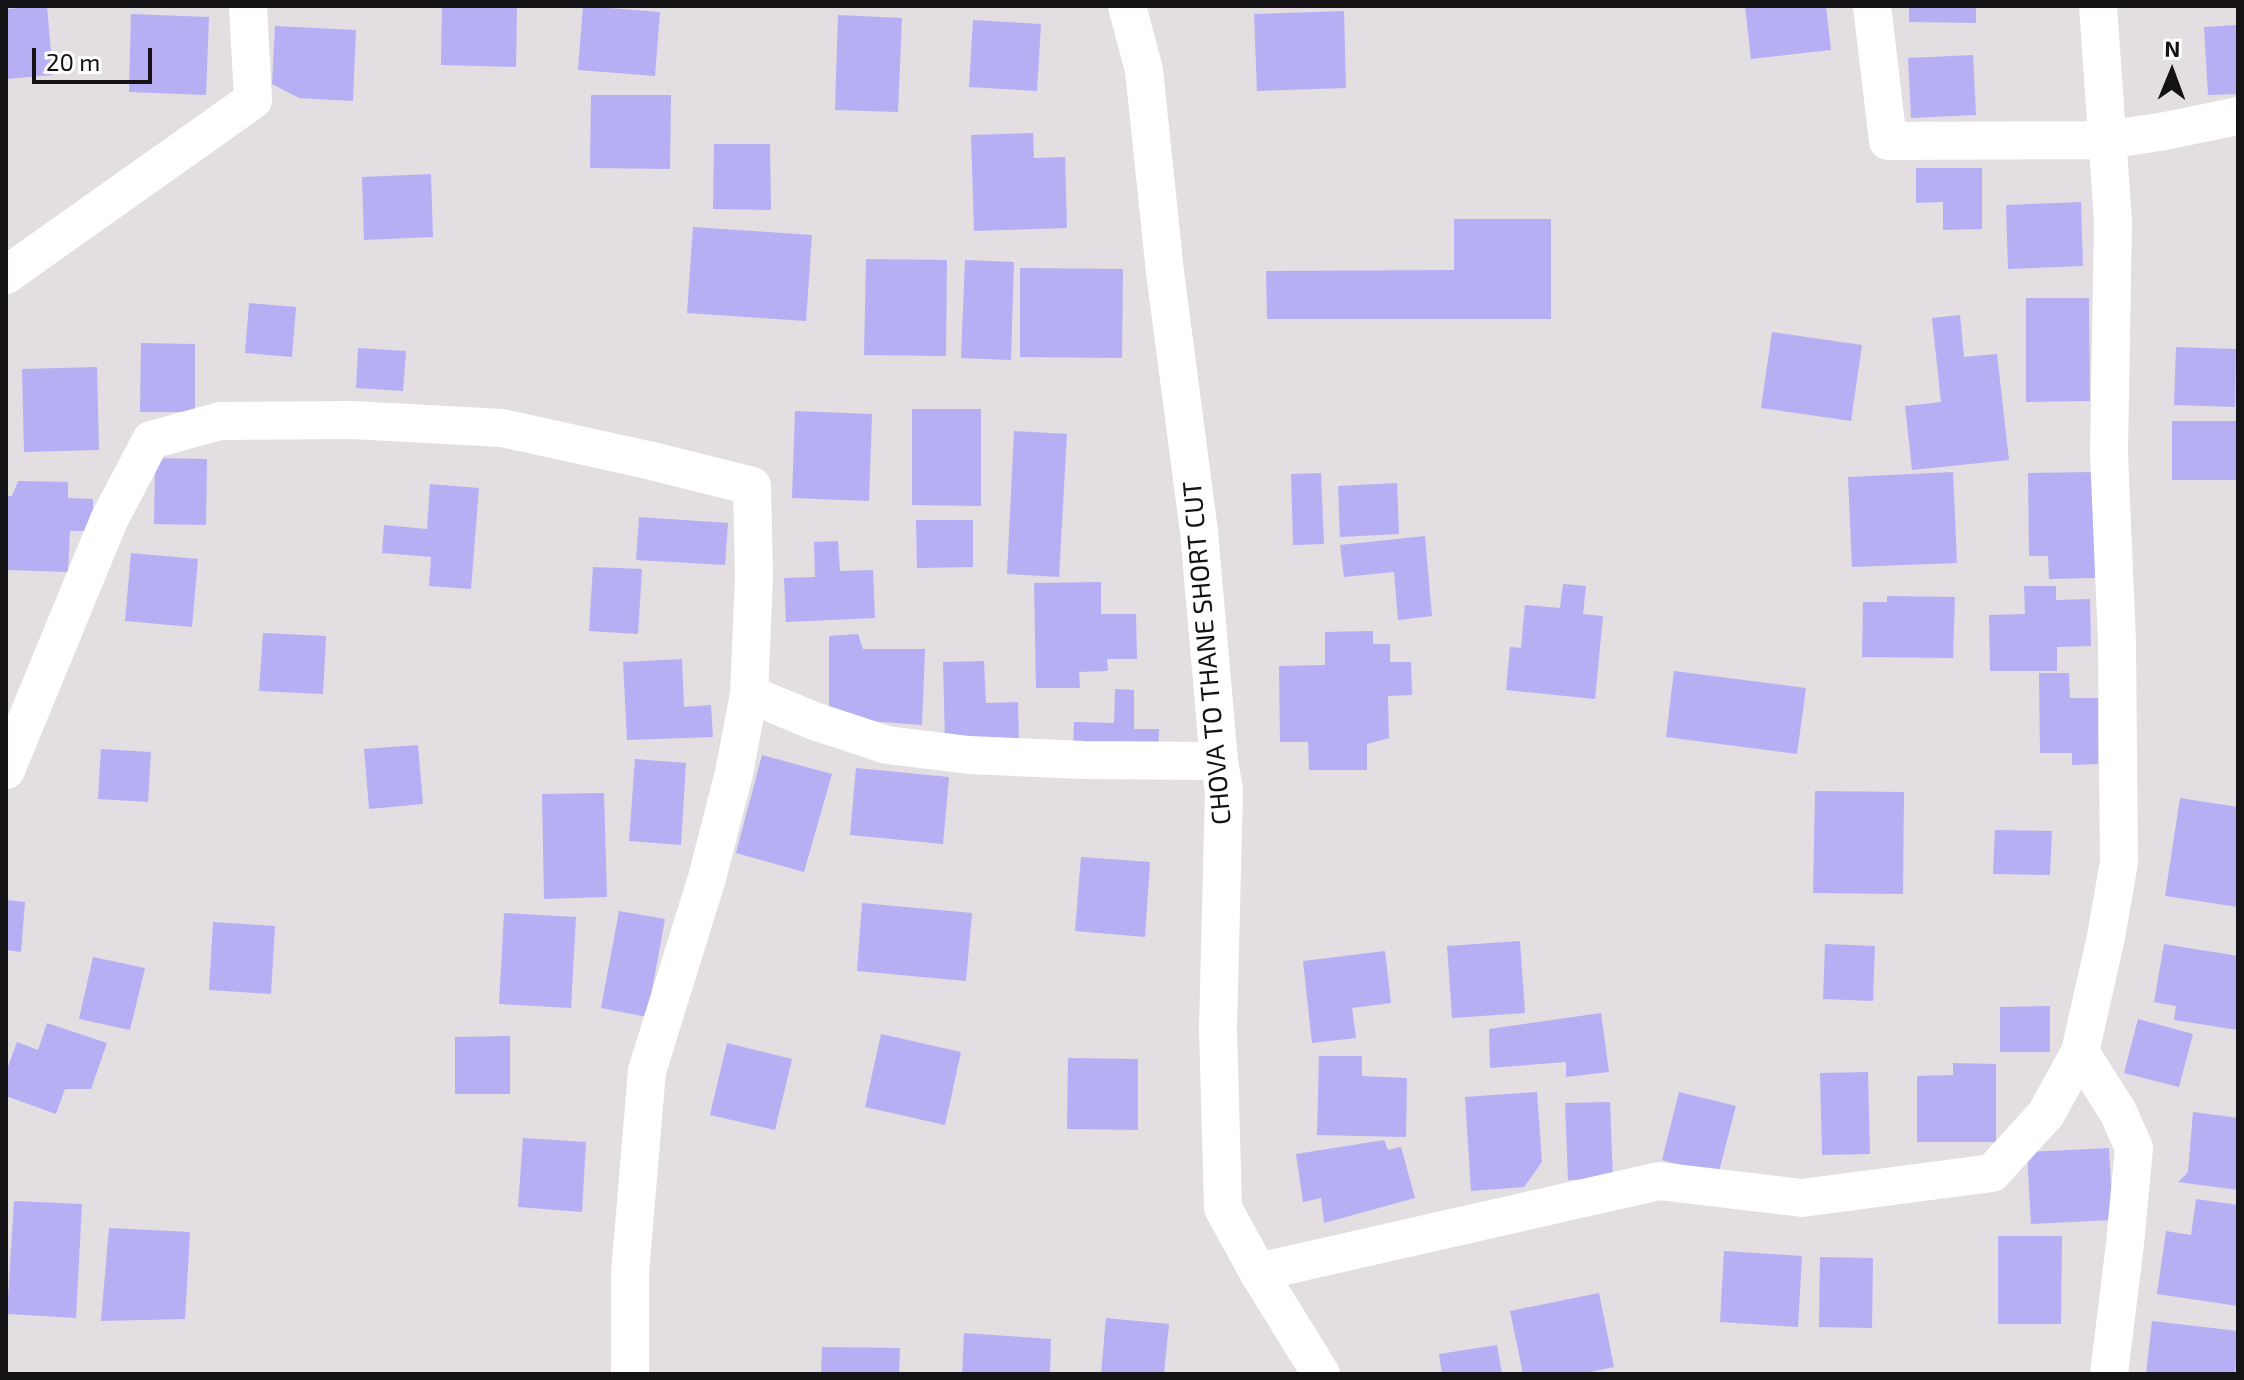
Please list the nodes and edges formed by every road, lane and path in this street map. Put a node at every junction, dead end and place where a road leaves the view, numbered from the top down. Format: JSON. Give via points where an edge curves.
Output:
{"nodes":[{"id":1,"x":248,"y":6,"type":"edge"},
{"id":2,"x":1127,"y":6,"type":"edge"},
{"id":3,"x":1872,"y":6,"type":"edge"},
{"id":4,"x":2098,"y":6,"type":"edge"},
{"id":5,"x":2238,"y":116,"type":"edge"},
{"id":6,"x":2107,"y":140,"type":"junction"},
{"id":7,"x":6,"y":275,"type":"edge"},
{"id":8,"x":749,"y":694,"type":"junction"},
{"id":9,"x":1219,"y":761,"type":"junction"},
{"id":10,"x":6,"y":770,"type":"edge"},
{"id":11,"x":2080,"y":1052,"type":"junction"},
{"id":12,"x":1258,"y":1272,"type":"junction"},
{"id":13,"x":630,"y":1374,"type":"edge"},
{"id":14,"x":1321,"y":1374,"type":"edge"},
{"id":15,"x":2109,"y":1374,"type":"edge"}],
"edges":[{"from":1,"to":7,"type":"street","via":[[253,100]]},
{"from":2,"to":9,"type":"street","name":"CHOVA TO THANE SHORT CUT","via":[[1144,70],[1199,532]]},
{"from":3,"to":6,"type":"street","via":[[1888,141]]},
{"from":4,"to":6,"type":"street"},
{"from":5,"to":6,"type":"street"},
{"from":6,"to":11,"type":"street","via":[[2113,221],[2109,453],[2119,862]]},
{"from":8,"to":9,"type":"street","via":[[887,745],[983,756]]},
{"from":8,"to":10,"type":"street","via":[[752,486],[502,428],[352,420],[220,421],[151,440],[109,520]]},
{"from":8,"to":13,"type":"street","via":[[707,878],[647,1071],[630,1273]]},
{"from":9,"to":12,"type":"street","name":"CHOVA TO THANE SHORT CUT","via":[[1224,790],[1218,1029],[1223,1208]]},
{"from":11,"to":12,"type":"street","via":[[2046,1114],[1992,1173],[1802,1198],[1659,1181]]},
{"from":11,"to":15,"type":"street","via":[[2134,1148]]},
{"from":12,"to":14,"type":"street","name":"CHOVA TO THANE SHORT CUT"}]}
